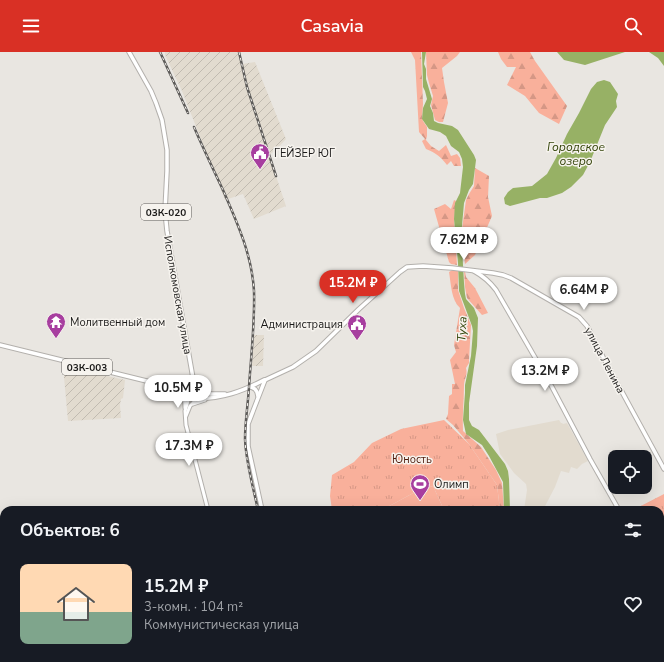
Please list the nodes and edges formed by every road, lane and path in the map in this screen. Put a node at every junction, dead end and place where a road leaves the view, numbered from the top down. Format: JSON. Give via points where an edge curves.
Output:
{"nodes":[{"id":1,"x":129,"y":52,"type":"edge"},
{"id":2,"x":474,"y":270,"type":"junction"},
{"id":3,"x":493,"y":272,"type":"junction"},
{"id":4,"x":488,"y":281,"type":"junction"},
{"id":5,"x":0,"y":346,"type":"edge"},
{"id":6,"x":193,"y":378,"type":"junction"},
{"id":7,"x":264,"y":380,"type":"junction"},
{"id":8,"x":251,"y":387,"type":"junction"},
{"id":9,"x":181,"y":390,"type":"junction"},
{"id":10,"x":191,"y":391,"type":"junction"},
{"id":11,"x":198,"y":392,"type":"junction"},
{"id":12,"x":206,"y":393,"type":"junction"},
{"id":13,"x":236,"y":393,"type":"junction"},
{"id":14,"x":189,"y":397,"type":"junction"},
{"id":15,"x":258,"y":397,"type":"junction"},
{"id":16,"x":207,"y":399,"type":"junction"},
{"id":17,"x":196,"y":400,"type":"junction"},
{"id":18,"x":190,"y":406,"type":"junction"},
{"id":19,"x":185,"y":411,"type":"junction"},
{"id":20,"x":186,"y":422,"type":"junction"},
{"id":21,"x":664,"y":469,"type":"edge"},
{"id":22,"x":207,"y":506,"type":"edge"},
{"id":23,"x":261,"y":506,"type":"edge"},
{"id":24,"x":617,"y":506,"type":"edge"}],
"edges":[{"from":1,"to":6,"type":"main road","name":"Исполкомовская улица","number":"03К-020","via":[[151,90],[162,120],[168,150],[165,211],[167,232]]},
{"from":2,"to":3,"type":"main road","name":"улица Ленина"},
{"from":2,"to":4,"type":"main road"},
{"from":2,"to":7,"type":"main road","name":"улица Ленина","via":[[407,267],[316,351],[293,367]]},
{"from":3,"to":4,"type":"main road","via":[[488,276]]},
{"from":3,"to":21,"type":"main road","name":"улица Ленина","via":[[511,278],[579,317],[587,326]]},
{"from":4,"to":24,"type":"main road","via":[[510,312]]},
{"from":5,"to":9,"type":"main road","number":"03К-003"},
{"from":6,"to":9,"type":"main road","via":[[189,386]]},
{"from":6,"to":10,"type":"main road","name":"Исполкомовская улица"},
{"from":6,"to":11,"type":"main road","name":"Исполкомовская улица"},
{"from":6,"to":12,"type":"main road"},
{"from":7,"to":8,"type":"main road","name":"улица Ленина"},
{"from":7,"to":15,"type":"main road"},
{"from":8,"to":13,"type":"main road","number":"03К-003"},
{"from":8,"to":15,"type":"main road","via":[[256,389]]},
{"from":9,"to":10,"type":"main road","number":"03К-003"},
{"from":9,"to":14,"type":"main road","number":"03К-003"},
{"from":9,"to":19,"type":"street","via":[[184,395]]},
{"from":10,"to":11,"type":"main road","number":"03К-003"},
{"from":10,"to":14,"type":"main road"},
{"from":11,"to":12,"type":"main road","number":"03К-003"},
{"from":11,"to":17,"type":"main road"},
{"from":12,"to":13,"type":"main road","number":"03К-003"},
{"from":13,"to":16,"type":"main road","number":"03К-003"},
{"from":14,"to":17,"type":"main road","number":"03К-003"},
{"from":14,"to":19,"type":"street"},
{"from":15,"to":23,"type":"main road","via":[[248,424],[248,446]]},
{"from":16,"to":17,"type":"main road","number":"03К-003"},
{"from":16,"to":18,"type":"street"},
{"from":17,"to":18,"type":"street"},
{"from":18,"to":20,"type":"street"},
{"from":19,"to":20,"type":"street"},
{"from":20,"to":22,"type":"street"}]}
